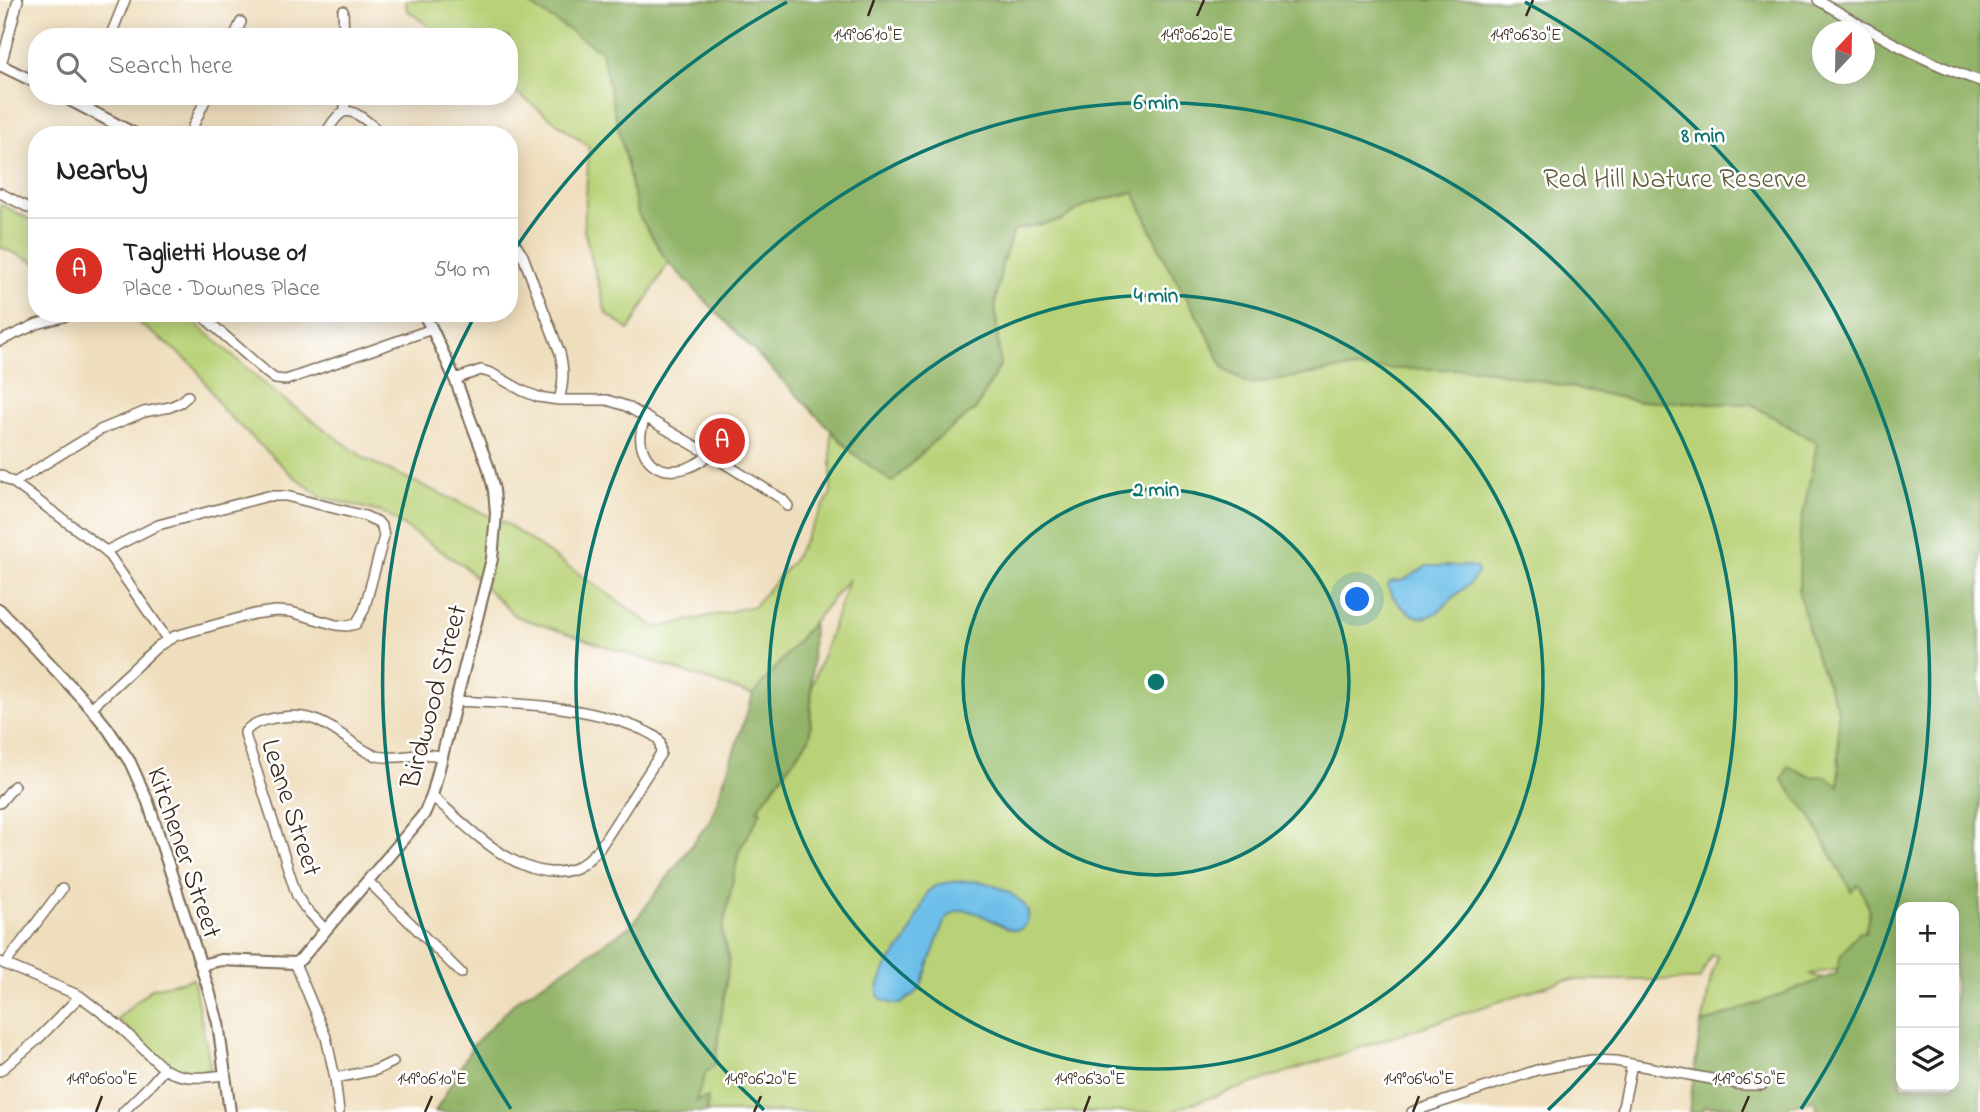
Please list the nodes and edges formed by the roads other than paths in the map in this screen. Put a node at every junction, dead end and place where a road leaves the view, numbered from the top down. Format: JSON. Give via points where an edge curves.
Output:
{"nodes":[{"id":1,"x":18,"y":0,"type":"edge"},
{"id":2,"x":125,"y":0,"type":"edge"},
{"id":3,"x":1818,"y":0,"type":"edge"},
{"id":4,"x":343,"y":11,"type":"dead end"},
{"id":5,"x":242,"y":22,"type":"dead end"},
{"id":6,"x":114,"y":28,"type":"edge"},
{"id":7,"x":239,"y":28,"type":"edge"},
{"id":8,"x":344,"y":28,"type":"edge"},
{"id":9,"x":0,"y":65,"type":"edge"},
{"id":10,"x":28,"y":79,"type":"edge"},
{"id":11,"x":1980,"y":81,"type":"edge"},
{"id":12,"x":91,"y":105,"type":"edge"},
{"id":13,"x":203,"y":105,"type":"edge"},
{"id":14,"x":345,"y":105,"type":"edge"},
{"id":15,"x":345,"y":111,"type":"junction"},
{"id":16,"x":123,"y":126,"type":"edge"},
{"id":17,"x":193,"y":126,"type":"edge"},
{"id":18,"x":332,"y":126,"type":"edge"},
{"id":19,"x":372,"y":126,"type":"edge"},
{"id":20,"x":0,"y":193,"type":"edge"},
{"id":21,"x":28,"y":207,"type":"edge"},
{"id":22,"x":518,"y":248,"type":"edge"},
{"id":23,"x":44,"y":322,"type":"edge"},
{"id":24,"x":209,"y":322,"type":"edge"},
{"id":25,"x":428,"y":322,"type":"edge"},
{"id":26,"x":432,"y":329,"type":"junction"},
{"id":27,"x":0,"y":341,"type":"edge"},
{"id":28,"x":455,"y":379,"type":"junction"},
{"id":29,"x":188,"y":396,"type":"dead end"},
{"id":30,"x":559,"y":400,"type":"junction"},
{"id":31,"x":645,"y":416,"type":"junction"},
{"id":32,"x":709,"y":454,"type":"junction"},
{"id":33,"x":0,"y":475,"type":"edge"},
{"id":34,"x":14,"y":483,"type":"junction"},
{"id":35,"x":788,"y":506,"type":"dead end"},
{"id":36,"x":106,"y":551,"type":"junction"},
{"id":37,"x":0,"y":610,"type":"edge"},
{"id":38,"x":167,"y":639,"type":"junction"},
{"id":39,"x":456,"y":701,"type":"junction"},
{"id":40,"x":91,"y":708,"type":"junction"},
{"id":41,"x":442,"y":757,"type":"junction"},
{"id":42,"x":14,"y":786,"type":"dead end"},
{"id":43,"x":432,"y":796,"type":"junction"},
{"id":44,"x":0,"y":803,"type":"edge"},
{"id":45,"x":368,"y":881,"type":"junction"},
{"id":46,"x":62,"y":890,"type":"dead end"},
{"id":47,"x":326,"y":930,"type":"junction"},
{"id":48,"x":295,"y":963,"type":"junction"},
{"id":49,"x":4,"y":964,"type":"edge"},
{"id":50,"x":201,"y":965,"type":"junction"},
{"id":51,"x":461,"y":973,"type":"dead end"},
{"id":52,"x":80,"y":996,"type":"junction"},
{"id":53,"x":393,"y":1062,"type":"dead end"},
{"id":54,"x":1632,"y":1064,"type":"junction"},
{"id":55,"x":164,"y":1069,"type":"junction"},
{"id":56,"x":0,"y":1071,"type":"edge"},
{"id":57,"x":225,"y":1075,"type":"junction"},
{"id":58,"x":335,"y":1078,"type":"junction"},
{"id":59,"x":1762,"y":1085,"type":"dead end"},
{"id":60,"x":123,"y":1112,"type":"edge"},
{"id":61,"x":230,"y":1112,"type":"edge"},
{"id":62,"x":339,"y":1112,"type":"edge"},
{"id":63,"x":1412,"y":1112,"type":"edge"},
{"id":64,"x":1622,"y":1112,"type":"edge"}],
"edges":[{"from":1,"to":9,"type":"street"},
{"from":2,"to":6,"type":"street"},
{"from":3,"to":11,"type":"street","via":[[1920,58]]},
{"from":4,"to":8,"type":"street"},
{"from":5,"to":7,"type":"street"},
{"from":9,"to":10,"type":"street"},
{"from":12,"to":16,"type":"street"},
{"from":13,"to":17,"type":"street"},
{"from":14,"to":15,"type":"street"},
{"from":15,"to":18,"type":"street"},
{"from":15,"to":19,"type":"street","via":[[354,112]]},
{"from":20,"to":21,"type":"street"},
{"from":22,"to":30,"type":"street","via":[[560,354],[564,382]]},
{"from":23,"to":27,"type":"street"},
{"from":24,"to":26,"type":"street","via":[[280,380]]},
{"from":25,"to":26,"type":"street","name":"Birdwood Street"},
{"from":26,"to":28,"type":"street","name":"Birdwood Street"},
{"from":28,"to":30,"type":"street","via":[[481,370],[538,397]]},
{"from":28,"to":39,"type":"street","name":"Birdwood Street","via":[[488,466],[496,514],[492,559]]},
{"from":29,"to":34,"type":"street","via":[[170,407],[100,430]]},
{"from":30,"to":31,"type":"street","via":[[607,400]]},
{"from":31,"to":32,"type":"street"},
{"from":31,"to":32,"type":"street","via":[[640,441],[643,452],[663,469],[690,468]]},
{"from":32,"to":35,"type":"street"},
{"from":33,"to":34,"type":"street"},
{"from":34,"to":36,"type":"street"},
{"from":36,"to":38,"type":"street"},
{"from":36,"to":38,"type":"street","via":[[158,525],[268,496],[286,496],[365,516],[382,527],[384,536],[356,624],[336,625],[275,611]]},
{"from":37,"to":40,"type":"street","name":"Kitchener Street"},
{"from":38,"to":40,"type":"street"},
{"from":39,"to":41,"type":"street","name":"Birdwood Street"},
{"from":39,"to":43,"type":"street","via":[[598,714],[652,734],[660,742],[661,753],[599,849],[575,869],[559,873],[542,872],[508,857]]},
{"from":40,"to":50,"type":"street","name":"Kitchener Street","via":[[122,749],[148,802]]},
{"from":41,"to":43,"type":"street","name":"Birdwood Street"},
{"from":41,"to":47,"type":"street","name":"Leane Street","via":[[377,756],[311,718],[262,720],[245,732],[297,895]]},
{"from":42,"to":44,"type":"street"},
{"from":43,"to":45,"type":"street","name":"Birdwood Street","via":[[424,814]]},
{"from":45,"to":47,"type":"street","name":"Birdwood Street"},
{"from":45,"to":51,"type":"street"},
{"from":46,"to":49,"type":"street"},
{"from":47,"to":48,"type":"street","name":"Birdwood Street"},
{"from":48,"to":50,"type":"street","via":[[220,960]]},
{"from":48,"to":58,"type":"street","via":[[326,1037]]},
{"from":49,"to":52,"type":"street"},
{"from":50,"to":57,"type":"street","name":"Kitchener Street","via":[[218,1023]]},
{"from":52,"to":55,"type":"street"},
{"from":52,"to":56,"type":"street"},
{"from":53,"to":58,"type":"street"},
{"from":54,"to":59,"type":"street"},
{"from":54,"to":63,"type":"street","via":[[1591,1060],[1564,1064]]},
{"from":54,"to":64,"type":"street"},
{"from":55,"to":57,"type":"street","via":[[184,1077]]},
{"from":55,"to":60,"type":"street"},
{"from":57,"to":61,"type":"street","name":"Kitchener Street"},
{"from":58,"to":62,"type":"street"}]}
